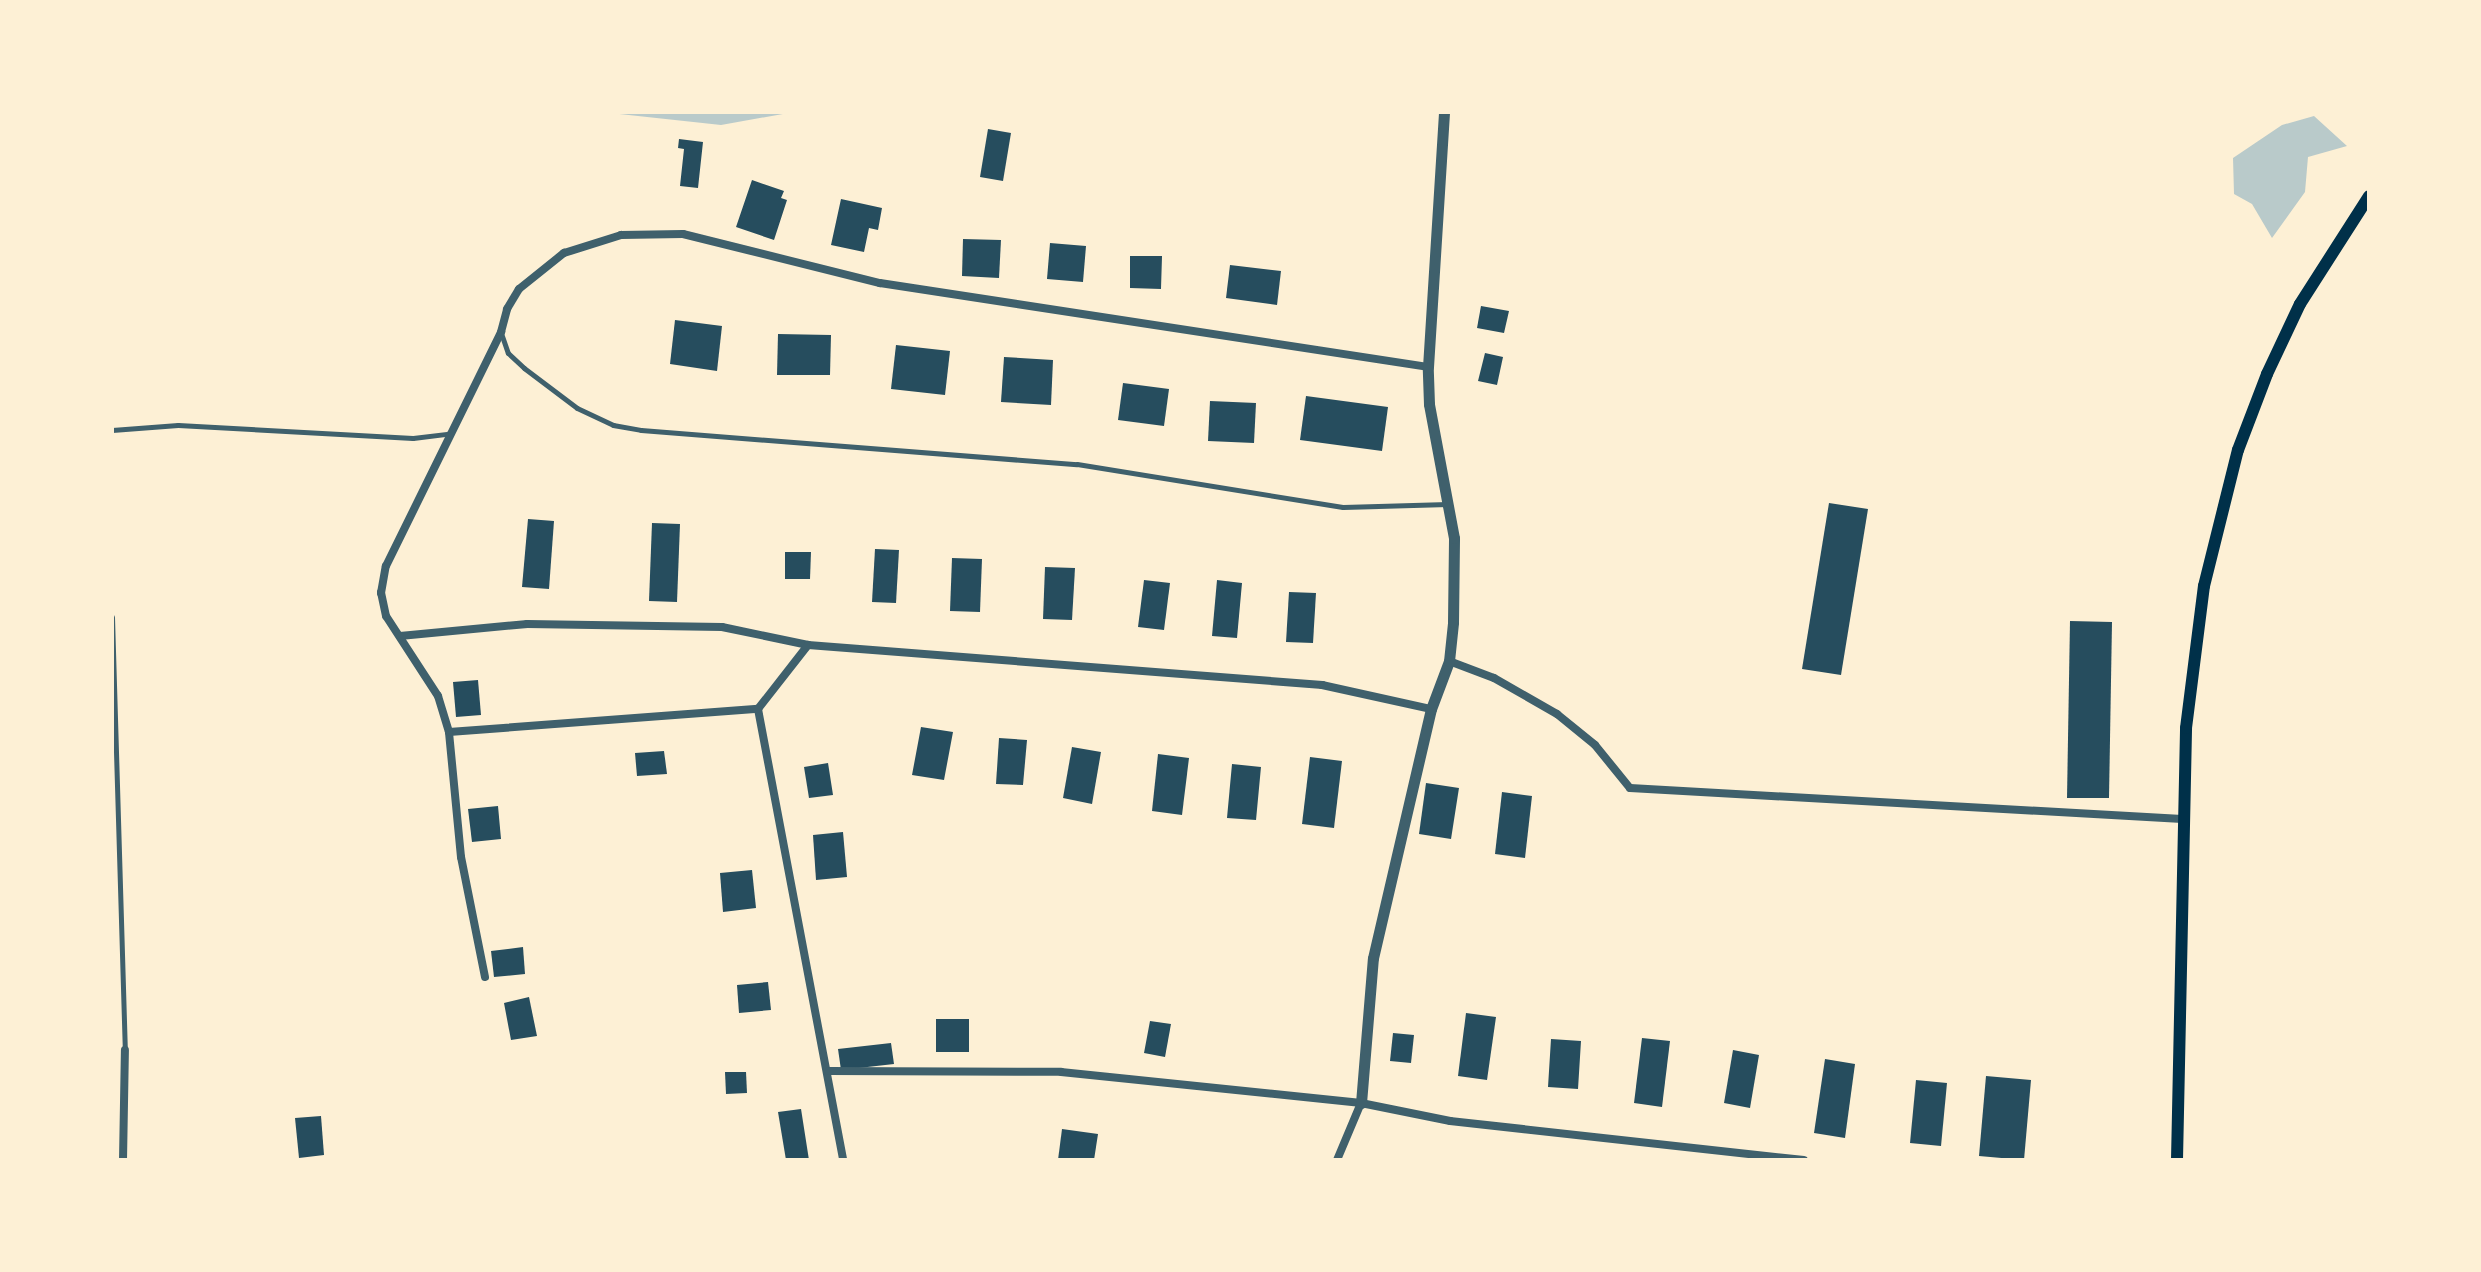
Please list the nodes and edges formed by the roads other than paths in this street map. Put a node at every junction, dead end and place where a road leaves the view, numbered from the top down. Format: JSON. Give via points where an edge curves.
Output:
{"nodes":[{"id":1,"x":1444,"y":112,"type":"edge"},
{"id":2,"x":2369,"y":196,"type":"edge"},
{"id":3,"x":501,"y":332,"type":"junction"},
{"id":4,"x":1428,"y":367,"type":"junction"},
{"id":5,"x":112,"y":430,"type":"edge"},
{"id":6,"x":447,"y":434,"type":"junction"},
{"id":7,"x":1449,"y":504,"type":"junction"},
{"id":8,"x":112,"y":617,"type":"edge"},
{"id":9,"x":400,"y":636,"type":"junction"},
{"id":10,"x":808,"y":645,"type":"junction"},
{"id":11,"x":1449,"y":661,"type":"junction"},
{"id":12,"x":758,"y":709,"type":"junction"},
{"id":13,"x":1431,"y":709,"type":"junction"},
{"id":14,"x":449,"y":732,"type":"junction"},
{"id":15,"x":2182,"y":819,"type":"junction"},
{"id":16,"x":485,"y":977,"type":"dead end"},
{"id":17,"x":125,"y":1050,"type":"joint"},
{"id":18,"x":829,"y":1071,"type":"junction"},
{"id":19,"x":1361,"y":1103,"type":"junction"},
{"id":20,"x":123,"y":1160,"type":"edge"},
{"id":21,"x":843,"y":1160,"type":"edge"},
{"id":22,"x":1337,"y":1160,"type":"edge"},
{"id":23,"x":1804,"y":1160,"type":"edge"},
{"id":24,"x":2177,"y":1160,"type":"edge"}],
"edges":[{"from":1,"to":4,"type":"street"},
{"from":2,"to":15,"type":"main road","via":[[2300,304],[2238,450],[2204,586],[2186,728]]},
{"from":3,"to":4,"type":"street","via":[[519,289],[564,253],[651,232],[683,234],[880,283]]},
{"from":3,"to":6,"type":"street"},
{"from":3,"to":7,"type":"lane","via":[[508,353],[524,368],[577,408],[613,425],[1077,464],[1343,507]]},
{"from":4,"to":7,"type":"street","via":[[1436,451]]},
{"from":5,"to":6,"type":"lane","via":[[178,425],[413,438]]},
{"from":6,"to":9,"type":"street","via":[[386,566],[381,593],[386,616]]},
{"from":7,"to":11,"type":"street","via":[[1457,579]]},
{"from":8,"to":17,"type":"lane"},
{"from":9,"to":10,"type":"street","via":[[527,624],[643,623],[722,627]]},
{"from":9,"to":14,"type":"street","via":[[438,696]]},
{"from":10,"to":12,"type":"street"},
{"from":10,"to":13,"type":"street","via":[[1322,685]]},
{"from":11,"to":13,"type":"street"},
{"from":11,"to":15,"type":"street","via":[[1494,678],[1557,714],[1595,745],[1630,788]]},
{"from":12,"to":14,"type":"street"},
{"from":12,"to":18,"type":"street"},
{"from":13,"to":19,"type":"street","via":[[1373,958]]},
{"from":14,"to":16,"type":"street","via":[[461,857]]},
{"from":15,"to":24,"type":"main road"},
{"from":17,"to":20,"type":"street"},
{"from":18,"to":19,"type":"street","via":[[1061,1072]]},
{"from":18,"to":21,"type":"street"},
{"from":19,"to":22,"type":"street"},
{"from":19,"to":23,"type":"street","via":[[1450,1121]]}]}
